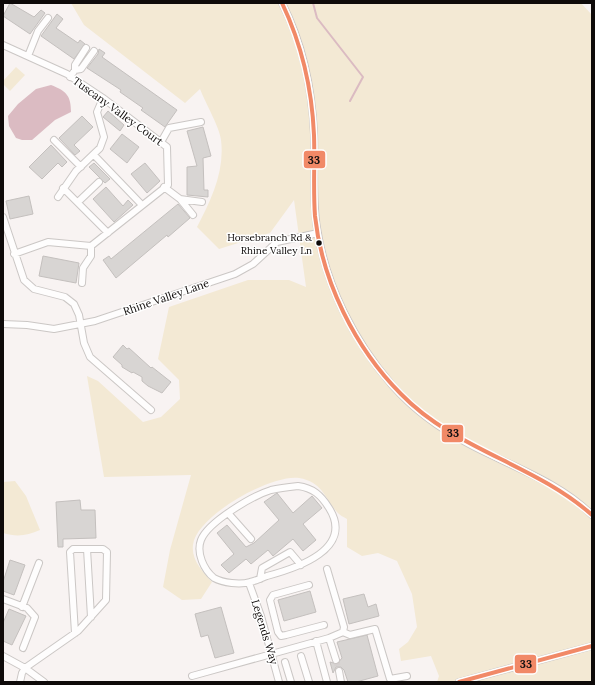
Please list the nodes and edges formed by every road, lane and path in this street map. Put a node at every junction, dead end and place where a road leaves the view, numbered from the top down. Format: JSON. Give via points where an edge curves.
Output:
{"nodes":[{"id":1,"x":282,"y":3,"type":"edge"},
{"id":2,"x":48,"y":18,"type":"dead end"},
{"id":3,"x":3,"y":44,"type":"edge"},
{"id":4,"x":86,"y":48,"type":"dead end"},
{"id":5,"x":94,"y":51,"type":"dead end"},
{"id":6,"x":28,"y":56,"type":"junction"},
{"id":7,"x":75,"y":70,"type":"junction"},
{"id":8,"x":70,"y":77,"type":"junction"},
{"id":9,"x":103,"y":98,"type":"junction"},
{"id":10,"x":201,"y":122,"type":"dead end"},
{"id":11,"x":54,"y":140,"type":"dead end"},
{"id":12,"x":161,"y":142,"type":"junction"},
{"id":13,"x":94,"y":155,"type":"junction"},
{"id":14,"x":81,"y":167,"type":"junction"},
{"id":15,"x":99,"y":182,"type":"dead end"},
{"id":16,"x":164,"y":187,"type":"junction"},
{"id":17,"x":64,"y":188,"type":"junction"},
{"id":18,"x":58,"y":196,"type":"dead end"},
{"id":19,"x":180,"y":199,"type":"junction"},
{"id":20,"x":78,"y":202,"type":"junction"},
{"id":21,"x":202,"y":202,"type":"dead end"},
{"id":22,"x":142,"y":205,"type":"junction"},
{"id":23,"x":193,"y":215,"type":"dead end"},
{"id":24,"x":3,"y":217,"type":"edge"},
{"id":25,"x":108,"y":233,"type":"junction"},
{"id":26,"x":318,"y":233,"type":"junction"},
{"id":27,"x":91,"y":246,"type":"junction"},
{"id":28,"x":14,"y":254,"type":"junction"},
{"id":29,"x":82,"y":282,"type":"dead end"},
{"id":30,"x":3,"y":324,"type":"edge"},
{"id":31,"x":81,"y":324,"type":"junction"},
{"id":32,"x":151,"y":410,"type":"dead end"},
{"id":33,"x":228,"y":513,"type":"junction"},
{"id":34,"x":592,"y":515,"type":"edge"},
{"id":35,"x":251,"y":540,"type":"dead end"},
{"id":36,"x":88,"y":549,"type":"junction"},
{"id":37,"x":39,"y":563,"type":"dead end"},
{"id":38,"x":301,"y":565,"type":"junction"},
{"id":39,"x":327,"y":569,"type":"dead end"},
{"id":40,"x":260,"y":579,"type":"junction"},
{"id":41,"x":249,"y":583,"type":"junction"},
{"id":42,"x":309,"y":585,"type":"dead end"},
{"id":43,"x":3,"y":600,"type":"edge"},
{"id":44,"x":22,"y":607,"type":"junction"},
{"id":45,"x":91,"y":617,"type":"junction"},
{"id":46,"x":274,"y":617,"type":"junction"},
{"id":47,"x":262,"y":620,"type":"junction"},
{"id":48,"x":324,"y":625,"type":"dead end"},
{"id":49,"x":343,"y":632,"type":"junction"},
{"id":50,"x":75,"y":633,"type":"junction"},
{"id":51,"x":329,"y":638,"type":"junction"},
{"id":52,"x":316,"y":642,"type":"junction"},
{"id":53,"x":592,"y":646,"type":"edge"},
{"id":54,"x":23,"y":648,"type":"dead end"},
{"id":55,"x":272,"y":654,"type":"junction"},
{"id":56,"x":3,"y":656,"type":"edge"},
{"id":57,"x":301,"y":656,"type":"dead end"},
{"id":58,"x":336,"y":660,"type":"tunnel mouth"},
{"id":59,"x":285,"y":662,"type":"dead end"},
{"id":60,"x":25,"y":668,"type":"junction"},
{"id":61,"x":338,"y":671,"type":"tunnel mouth"},
{"id":62,"x":192,"y":676,"type":"dead end"},
{"id":63,"x":407,"y":676,"type":"dead end"},
{"id":64,"x":20,"y":682,"type":"edge"},
{"id":65,"x":44,"y":682,"type":"edge"},
{"id":66,"x":279,"y":682,"type":"edge"},
{"id":67,"x":291,"y":682,"type":"edge"},
{"id":68,"x":309,"y":682,"type":"edge"},
{"id":69,"x":327,"y":682,"type":"edge"},
{"id":70,"x":341,"y":682,"type":"edge"},
{"id":71,"x":459,"y":682,"type":"edge"}],
"edges":[{"from":1,"to":26,"type":"street","via":[[296,35],[308,79],[314,135],[314,185]]},
{"from":2,"to":6,"type":"street","via":[[38,31]]},
{"from":3,"to":6,"type":"street","name":"Tuscany Valley Court"},
{"from":4,"to":7,"type":"street","via":[[75,65]]},
{"from":5,"to":7,"type":"street","via":[[81,69]]},
{"from":6,"to":8,"type":"street","name":"Tuscany Valley Court"},
{"from":7,"to":8,"type":"street"},
{"from":8,"to":9,"type":"street","name":"Tuscany Valley Court"},
{"from":9,"to":12,"type":"street","name":"Tuscany Valley Court"},
{"from":9,"to":13,"type":"street","via":[[98,112],[104,137]]},
{"from":10,"to":12,"type":"street","via":[[169,128]]},
{"from":11,"to":14,"type":"street"},
{"from":12,"to":16,"type":"street","name":"Tuscany Valley Court","via":[[167,147],[169,172],[168,185]]},
{"from":13,"to":14,"type":"street"},
{"from":13,"to":22,"type":"street"},
{"from":14,"to":17,"type":"street"},
{"from":15,"to":20,"type":"street"},
{"from":16,"to":19,"type":"street"},
{"from":16,"to":22,"type":"street"},
{"from":17,"to":18,"type":"street"},
{"from":17,"to":20,"type":"street"},
{"from":19,"to":21,"type":"street"},
{"from":19,"to":23,"type":"street"},
{"from":20,"to":25,"type":"street"},
{"from":22,"to":25,"type":"street"},
{"from":24,"to":28,"type":"street"},
{"from":25,"to":27,"type":"street"},
{"from":26,"to":31,"type":"street","name":"Rhine Valley Lane","via":[[277,242],[253,264],[235,274],[96,322]]},
{"from":26,"to":34,"type":"street","via":[[330,279],[357,338],[381,371],[408,401],[449,433],[558,488]]},
{"from":27,"to":28,"type":"street","via":[[48,242]]},
{"from":27,"to":29,"type":"street","via":[[91,256],[83,268]]},
{"from":28,"to":31,"type":"street","via":[[24,280],[34,289],[68,299],[77,310]]},
{"from":30,"to":31,"type":"street","name":"Rhine Valley Lane","via":[[54,329]]},
{"from":31,"to":32,"type":"street","via":[[84,343],[90,357]]},
{"from":33,"to":35,"type":"street"},
{"from":33,"to":38,"type":"street","via":[[270,491],[284,487],[304,487],[317,493],[335,517],[336,534],[329,545]]},
{"from":33,"to":41,"type":"street","via":[[204,534],[199,547],[200,555],[208,571],[215,578],[230,583]]},
{"from":36,"to":45,"type":"street"},
{"from":36,"to":45,"type":"street","via":[[103,549],[106,552],[106,600]]},
{"from":36,"to":50,"type":"street","via":[[73,549],[70,552]]},
{"from":37,"to":44,"type":"street"},
{"from":38,"to":40,"type":"street"},
{"from":38,"to":40,"type":"street","via":[[290,552],[262,568]]},
{"from":39,"to":49,"type":"street","via":[[344,627]]},
{"from":40,"to":41,"type":"street"},
{"from":41,"to":47,"type":"street","name":"Legends Way"},
{"from":42,"to":46,"type":"street","via":[[273,595],[270,600]]},
{"from":43,"to":44,"type":"street"},
{"from":44,"to":54,"type":"street","via":[[31,611],[35,617]]},
{"from":45,"to":50,"type":"street"},
{"from":46,"to":47,"type":"street"},
{"from":46,"to":48,"type":"street","via":[[278,632],[282,636]]},
{"from":47,"to":55,"type":"street","name":"Legends Way"},
{"from":49,"to":51,"type":"street"},
{"from":49,"to":63,"type":"street","via":[[350,635],[375,629],[390,679]]},
{"from":50,"to":60,"type":"street"},
{"from":51,"to":52,"type":"street"},
{"from":51,"to":58,"type":"street"},
{"from":52,"to":55,"type":"street"},
{"from":52,"to":69,"type":"street"},
{"from":53,"to":71,"type":"street"},
{"from":55,"to":62,"type":"street"},
{"from":55,"to":66,"type":"street","name":"Legends Way"},
{"from":56,"to":60,"type":"street"},
{"from":57,"to":68,"type":"street"},
{"from":59,"to":67,"type":"street"},
{"from":60,"to":64,"type":"street"},
{"from":60,"to":65,"type":"street"},
{"from":61,"to":70,"type":"street"}]}
